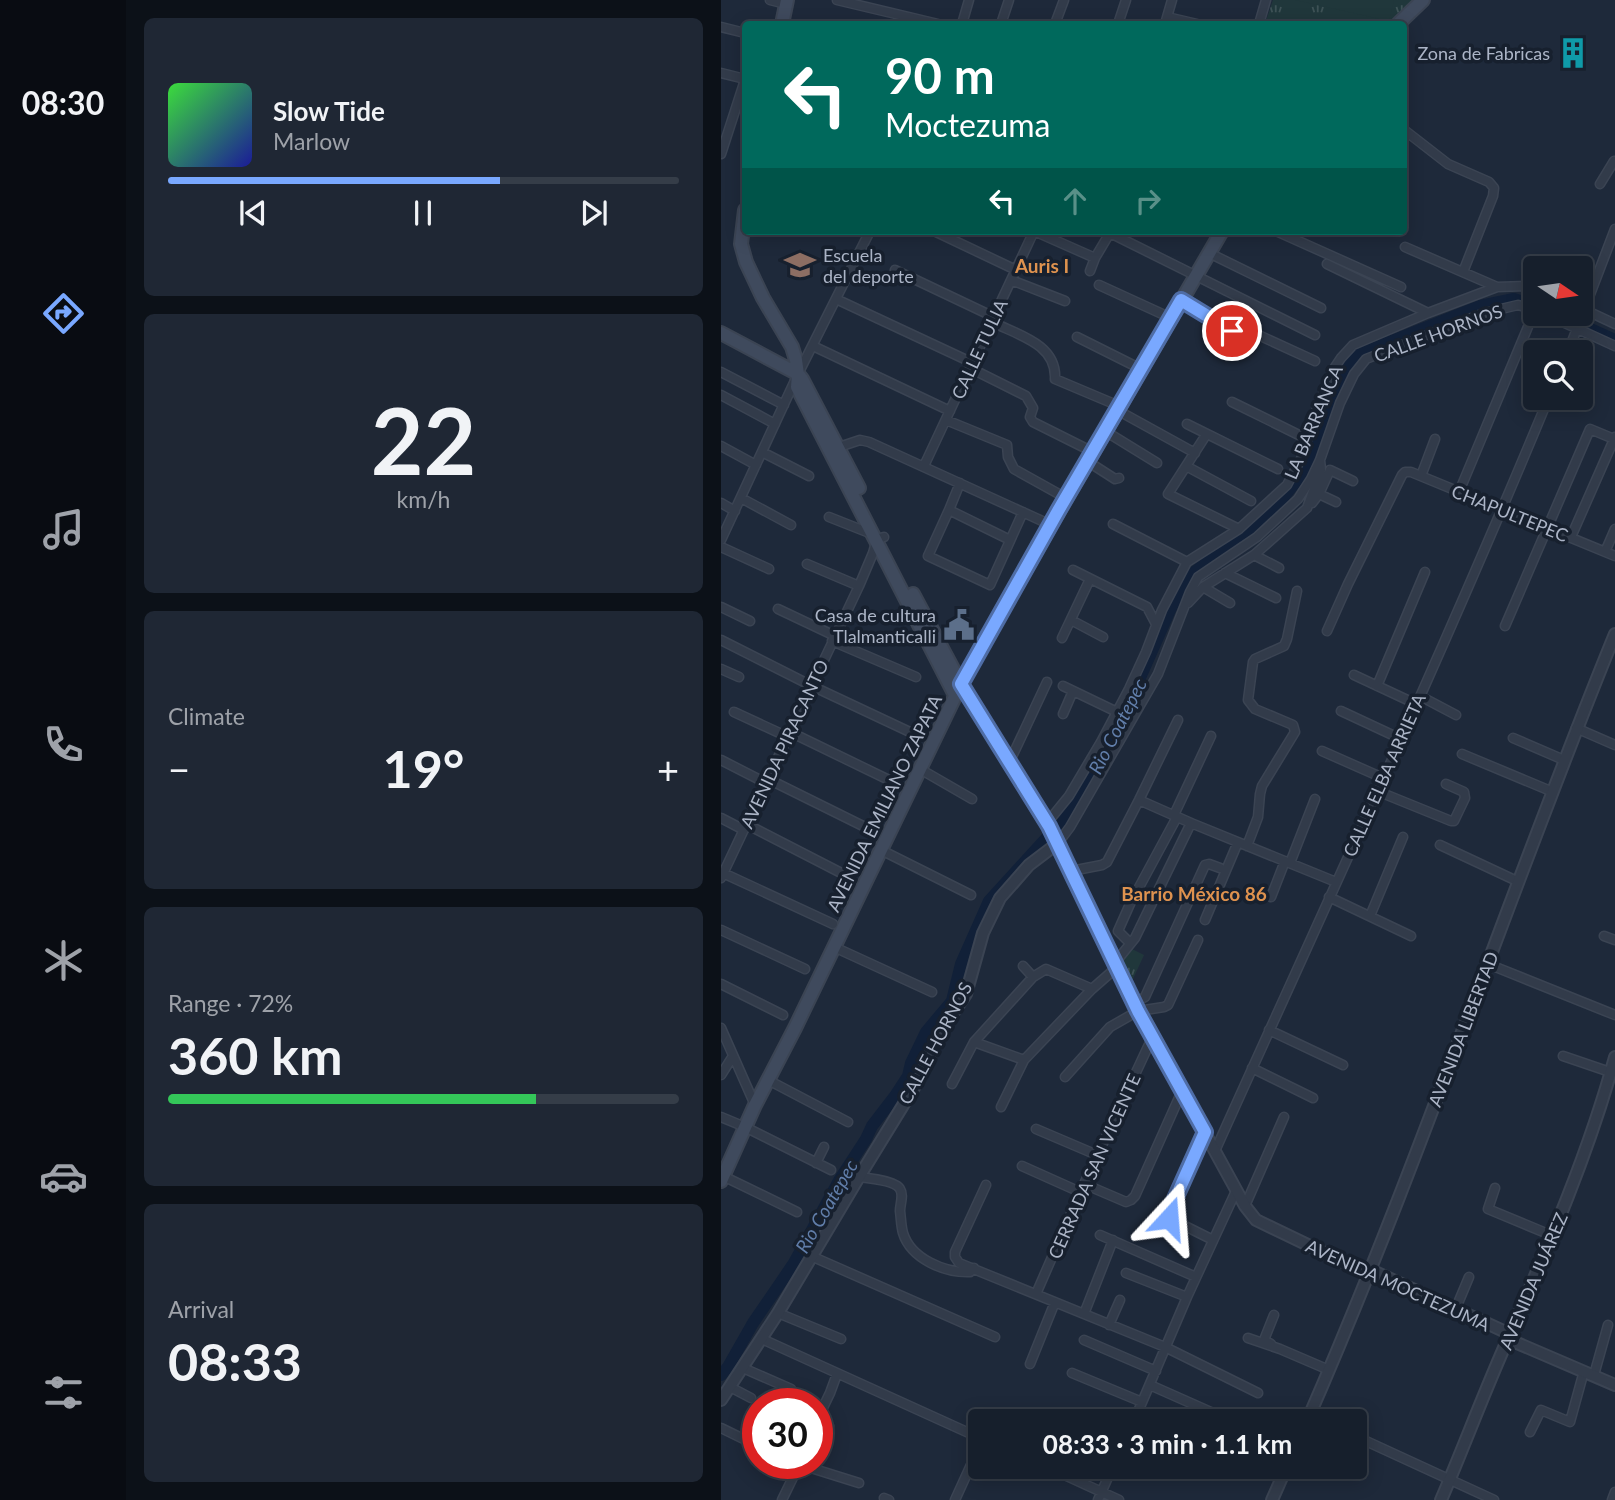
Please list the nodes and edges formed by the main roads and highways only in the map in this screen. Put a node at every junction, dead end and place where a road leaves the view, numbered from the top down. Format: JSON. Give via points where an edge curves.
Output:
{"nodes":[{"id":1,"x":1423,"y":0,"type":"edge"},
{"id":2,"x":786,"y":2,"type":"edge"},
{"id":3,"x":783,"y":21,"type":"edge"},
{"id":4,"x":1401,"y":21,"type":"edge"},
{"id":5,"x":742,"y":235,"type":"edge"},
{"id":6,"x":1220,"y":235,"type":"edge"},
{"id":7,"x":721,"y":333,"type":"edge"},
{"id":8,"x":798,"y":374,"type":"junction"},
{"id":9,"x":958,"y":690,"type":"junction"},
{"id":10,"x":722,"y":1179,"type":"edge"}],
"edges":[{"from":1,"to":4,"type":"main road"},
{"from":2,"to":3,"type":"main road"},
{"from":5,"to":8,"type":"main road","via":[[746,262],[792,347]]},
{"from":6,"to":9,"type":"main road","name":"AVENIDA EMILIANO ZAPATA"},
{"from":7,"to":8,"type":"main road"},
{"from":8,"to":9,"type":"main road"},
{"from":9,"to":10,"type":"main road","name":"AVENIDA EMILIANO ZAPATA"}]}
